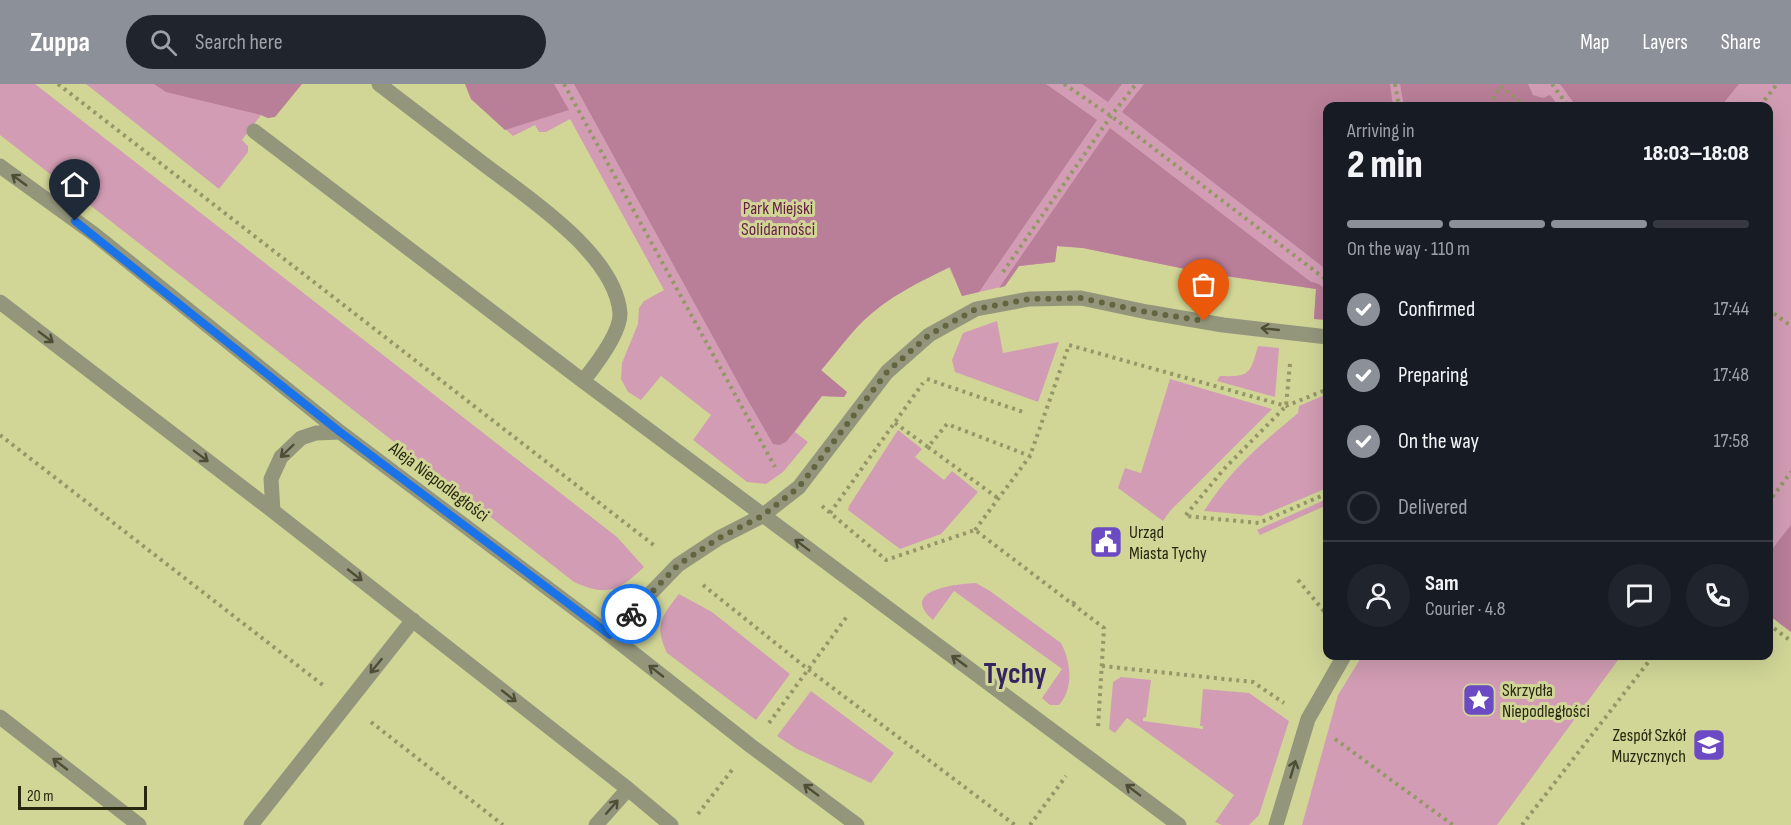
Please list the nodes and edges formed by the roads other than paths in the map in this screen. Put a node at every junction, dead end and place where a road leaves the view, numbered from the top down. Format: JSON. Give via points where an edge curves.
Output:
{"nodes":[{"id":1,"x":379,"y":84,"type":"edge"},
{"id":2,"x":254,"y":131,"type":"dead end"},
{"id":3,"x":0,"y":166,"type":"edge"},
{"id":4,"x":0,"y":302,"type":"edge"},
{"id":5,"x":1323,"y":336,"type":"edge"},
{"id":6,"x":583,"y":381,"type":"junction"},
{"id":7,"x":340,"y":432,"type":"junction"},
{"id":8,"x":273,"y":511,"type":"junction"},
{"id":9,"x":762,"y":516,"type":"junction"},
{"id":10,"x":413,"y":620,"type":"junction"},
{"id":11,"x":610,"y":635,"type":"junction"},
{"id":12,"x":1342,"y":660,"type":"edge"},
{"id":13,"x":0,"y":717,"type":"edge"},
{"id":14,"x":628,"y":789,"type":"junction"},
{"id":15,"x":838,"y":810,"type":"junction"},
{"id":16,"x":139,"y":825,"type":"edge"},
{"id":17,"x":251,"y":825,"type":"edge"},
{"id":18,"x":596,"y":825,"type":"edge"},
{"id":19,"x":671,"y":825,"type":"edge"},
{"id":20,"x":845,"y":825,"type":"edge"},
{"id":21,"x":857,"y":825,"type":"edge"},
{"id":22,"x":1179,"y":825,"type":"edge"},
{"id":23,"x":1276,"y":825,"type":"edge"}],
"edges":[{"from":1,"to":6,"type":"street","via":[[562,224],[612,284],[620,315],[608,347]]},
{"from":2,"to":6,"type":"street"},
{"from":7,"to":3,"type":"street","name":"Aleja Niepodległości","one_way":true,"via":[[94,234]]},
{"from":4,"to":8,"type":"street","one_way":true},
{"from":5,"to":9,"type":"street","one_way":true,"via":[[1213,323],[1081,298],[1029,299],[976,309],[929,335],[887,372],[799,487]]},
{"from":6,"to":9,"type":"street"},
{"from":7,"to":8,"type":"street","one_way":true,"via":[[301,438],[280,456],[271,479]]},
{"from":7,"to":11,"type":"street","name":"Aleja Niepodległości"},
{"from":8,"to":10,"type":"street","one_way":true},
{"from":9,"to":11,"type":"street","via":[[678,565]]},
{"from":22,"to":9,"type":"street","one_way":true},
{"from":10,"to":14,"type":"street","one_way":true},
{"from":10,"to":17,"type":"street","one_way":true},
{"from":15,"to":11,"type":"street","name":"Aleja Niepodległości","one_way":true},
{"from":23,"to":12,"type":"street","one_way":true,"via":[[1308,719]]},
{"from":16,"to":13,"type":"street","one_way":true},
{"from":18,"to":14,"type":"street","one_way":true},
{"from":14,"to":19,"type":"street"},
{"from":15,"to":20,"type":"street"},
{"from":15,"to":21,"type":"street","name":"Aleja Niepodległości"}]}
